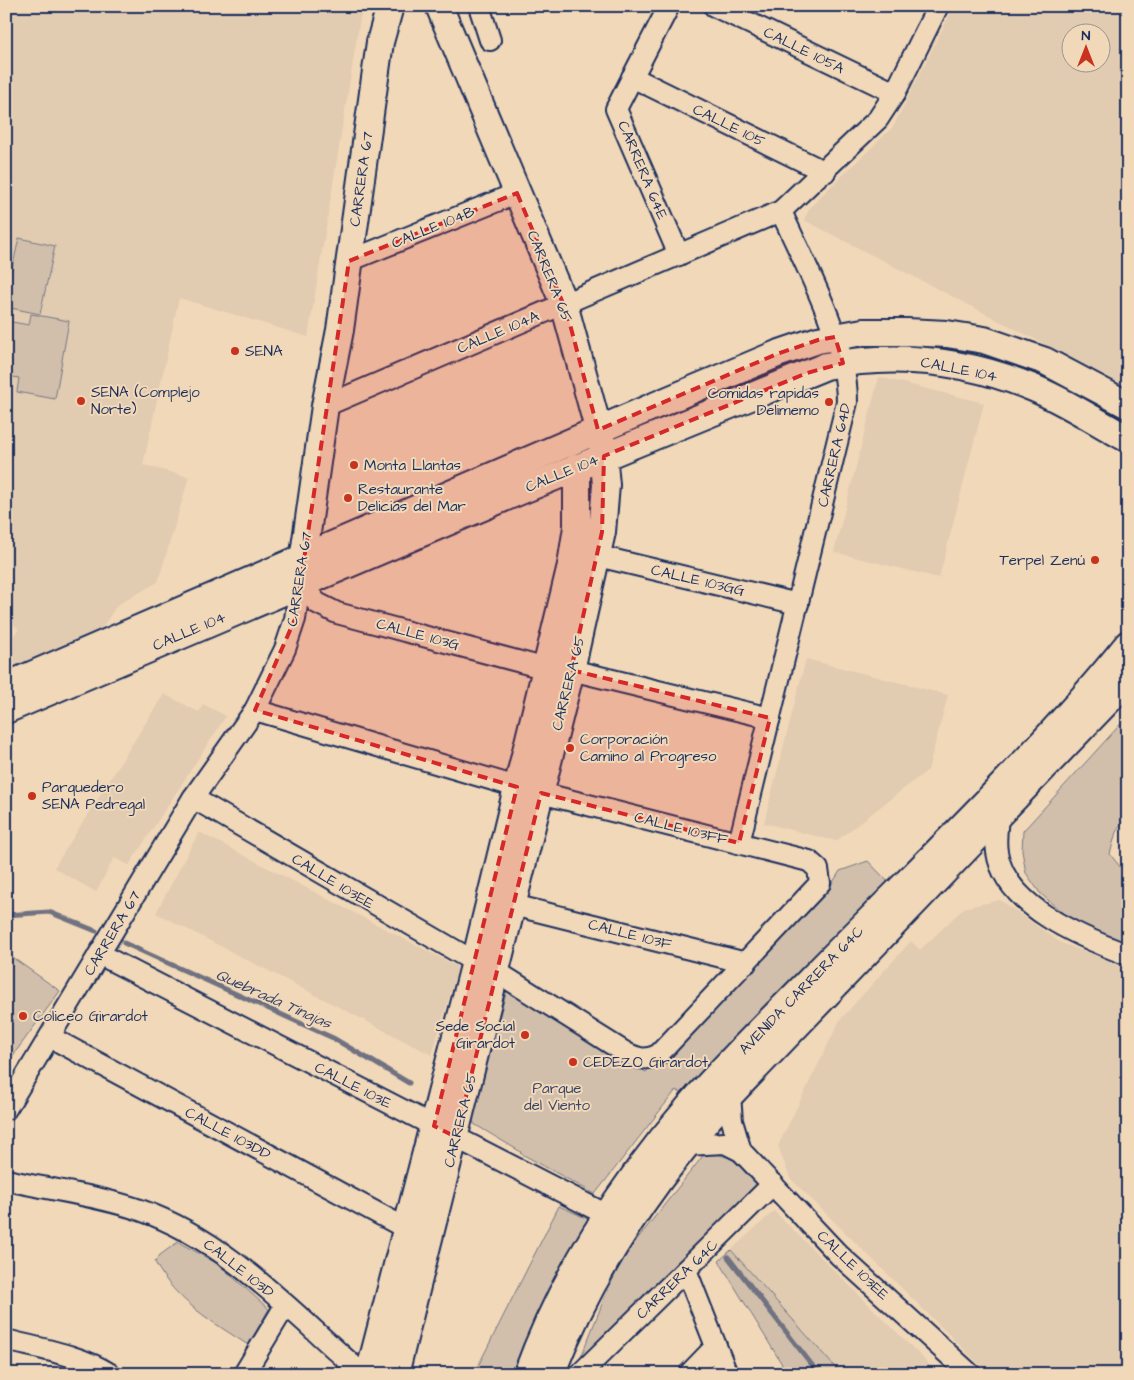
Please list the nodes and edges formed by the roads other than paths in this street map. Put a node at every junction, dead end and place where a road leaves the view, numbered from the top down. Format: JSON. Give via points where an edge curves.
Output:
{"nodes":[{"id":1,"x":390,"y":6,"type":"edge"},
{"id":2,"x":439,"y":6,"type":"edge"},
{"id":3,"x":479,"y":6,"type":"edge"},
{"id":4,"x":669,"y":6,"type":"edge"},
{"id":5,"x":714,"y":6,"type":"edge"},
{"id":6,"x":938,"y":6,"type":"edge"},
{"id":7,"x":490,"y":40,"type":"dead end"},
{"id":8,"x":632,"y":77,"type":"junction"},
{"id":9,"x":894,"y":93,"type":"junction"},
{"id":10,"x":825,"y":172,"type":"junction"},
{"id":11,"x":517,"y":193,"type":"junction"},
{"id":12,"x":781,"y":211,"type":"junction"},
{"id":13,"x":679,"y":255,"type":"junction"},
{"id":14,"x":349,"y":261,"type":"junction"},
{"id":15,"x":564,"y":304,"type":"junction"},
{"id":16,"x":835,"y":337,"type":"junction"},
{"id":17,"x":843,"y":363,"type":"junction"},
{"id":18,"x":1128,"y":405,"type":"edge"},
{"id":19,"x":325,"y":406,"type":"junction"},
{"id":20,"x":598,"y":430,"type":"junction"},
{"id":21,"x":1128,"y":439,"type":"edge"},
{"id":22,"x":573,"y":441,"type":"junction"},
{"id":23,"x":604,"y":456,"type":"junction"},
{"id":24,"x":577,"y":467,"type":"junction"},
{"id":25,"x":304,"y":555,"type":"junction"},
{"id":26,"x":598,"y":556,"type":"junction"},
{"id":27,"x":300,"y":583,"type":"junction"},
{"id":28,"x":798,"y":604,"type":"junction"},
{"id":29,"x":1128,"y":644,"type":"edge"},
{"id":30,"x":559,"y":670,"type":"junction"},
{"id":31,"x":1128,"y":680,"type":"edge"},
{"id":32,"x":6,"y":686,"type":"edge"},
{"id":33,"x":6,"y":710,"type":"edge"},
{"id":34,"x":255,"y":710,"type":"junction"},
{"id":35,"x":770,"y":718,"type":"junction"},
{"id":36,"x":529,"y":790,"type":"junction"},
{"id":37,"x":192,"y":798,"type":"junction"},
{"id":38,"x":998,"y":817,"type":"junction"},
{"id":39,"x":739,"y":843,"type":"junction"},
{"id":40,"x":513,"y":904,"type":"junction"},
{"id":41,"x":99,"y":954,"type":"junction"},
{"id":42,"x":1128,"y":955,"type":"edge"},
{"id":43,"x":746,"y":963,"type":"junction"},
{"id":44,"x":486,"y":967,"type":"junction"},
{"id":45,"x":50,"y":1037,"type":"junction"},
{"id":46,"x":730,"y":1095,"type":"junction"},
{"id":47,"x":6,"y":1109,"type":"edge"},
{"id":48,"x":445,"y":1131,"type":"junction"},
{"id":49,"x":686,"y":1144,"type":"junction"},
{"id":50,"x":741,"y":1151,"type":"junction"},
{"id":51,"x":6,"y":1180,"type":"edge"},
{"id":52,"x":773,"y":1184,"type":"junction"},
{"id":53,"x":608,"y":1215,"type":"junction"},
{"id":54,"x":407,"y":1229,"type":"junction"},
{"id":55,"x":686,"y":1270,"type":"junction"},
{"id":56,"x":285,"y":1306,"type":"junction"},
{"id":57,"x":6,"y":1340,"type":"edge"},
{"id":58,"x":716,"y":1346,"type":"junction"},
{"id":59,"x":110,"y":1374,"type":"edge"},
{"id":60,"x":244,"y":1374,"type":"edge"},
{"id":61,"x":363,"y":1374,"type":"edge"},
{"id":62,"x":369,"y":1374,"type":"edge"},
{"id":63,"x":395,"y":1374,"type":"edge"},
{"id":64,"x":527,"y":1374,"type":"edge"},
{"id":65,"x":551,"y":1374,"type":"edge"},
{"id":66,"x":580,"y":1374,"type":"edge"},
{"id":67,"x":690,"y":1374,"type":"edge"},
{"id":68,"x":727,"y":1374,"type":"edge"},
{"id":69,"x":970,"y":1374,"type":"edge"}],
"edges":[{"from":1,"to":14,"type":"main road","name":"CARRERA 67","via":[[380,42]]},
{"from":2,"to":11,"type":"main road","name":"CARRERA 65"},
{"from":3,"to":7,"type":"street"},
{"from":4,"to":8,"type":"street","name":"CARRERA 64E"},
{"from":5,"to":9,"type":"street","name":"CALLE 105A"},
{"from":6,"to":9,"type":"street"},
{"from":8,"to":10,"type":"street","name":"CALLE 105"},
{"from":8,"to":13,"type":"street","name":"CARRERA 64E","via":[[616,108]]},
{"from":9,"to":10,"type":"street","via":[[878,119]]},
{"from":10,"to":12,"type":"street"},
{"from":11,"to":14,"type":"street","name":"CALLE 104B"},
{"from":11,"to":15,"type":"main road","name":"CARRERA 65"},
{"from":12,"to":13,"type":"street","name":"CALLE 104A"},
{"from":12,"to":16,"type":"street","name":"CARRERA 64D"},
{"from":13,"to":15,"type":"street","name":"CALLE 104A"},
{"from":14,"to":19,"type":"main road","name":"CARRERA 67"},
{"from":15,"to":19,"type":"street","name":"CALLE 104A"},
{"from":15,"to":20,"type":"main road","name":"CARRERA 65"},
{"from":16,"to":17,"type":"street","name":"CARRERA 64D"},
{"from":16,"to":18,"type":"main road","name":"CALLE 104","via":[[863,332],[907,332],[984,340],[1045,361]]},
{"from":16,"to":20,"type":"main road","name":"CALLE 104","via":[[777,354]]},
{"from":17,"to":21,"type":"main road","name":"CALLE 104","via":[[909,359],[986,372],[1032,387]]},
{"from":17,"to":23,"type":"main road","name":"CALLE 104","via":[[807,373]]},
{"from":17,"to":28,"type":"street","name":"CARRERA 64D","via":[[847,402]]},
{"from":19,"to":25,"type":"main road","name":"CARRERA 67"},
{"from":20,"to":22,"type":"main road","name":"CALLE 104"},
{"from":20,"to":23,"type":"main road","name":"CARRERA 65"},
{"from":22,"to":24,"type":"street","name":"CARRERA 65"},
{"from":22,"to":25,"type":"main road","name":"CALLE 104"},
{"from":23,"to":24,"type":"main road","name":"CALLE 104"},
{"from":23,"to":26,"type":"main road","name":"CARRERA 65","via":[[605,508]]},
{"from":24,"to":27,"type":"main road","name":"CALLE 104"},
{"from":24,"to":30,"type":"main road","name":"CARRERA 65","via":[[578,506]]},
{"from":25,"to":27,"type":"main road","name":"CARRERA 67"},
{"from":25,"to":32,"type":"main road","name":"CALLE 104"},
{"from":26,"to":28,"type":"street","name":"CALLE 103GG"},
{"from":26,"to":30,"type":"main road","name":"CARRERA 65"},
{"from":27,"to":30,"type":"street","name":"CALLE 103G","via":[[317,603],[337,613]]},
{"from":27,"to":33,"type":"main road","name":"CALLE 104"},
{"from":27,"to":34,"type":"street","name":"CARRERA 67","via":[[295,619],[285,649]]},
{"from":28,"to":35,"type":"street","name":"CARRERA 64D"},
{"from":29,"to":53,"type":"main road","name":"AVENIDA CARRERA 64C","via":[[1060,724],[687,1108]]},
{"from":30,"to":35,"type":"street","name":"CALLE 103G"},
{"from":30,"to":36,"type":"main road","name":"CARRERA 65"},
{"from":31,"to":38,"type":"main road","name":"AVENIDA CARRERA 64C"},
{"from":34,"to":36,"type":"street","name":"CALLE 103FF"},
{"from":34,"to":37,"type":"street","name":"CARRERA 67"},
{"from":35,"to":39,"type":"street","name":"CARRERA 64D"},
{"from":36,"to":39,"type":"street","name":"CALLE 103FF"},
{"from":36,"to":40,"type":"main road","name":"CARRERA 65"},
{"from":36,"to":44,"type":"main road","name":"CARRERA 65"},
{"from":37,"to":41,"type":"street","name":"CARRERA 67"},
{"from":37,"to":44,"type":"street","name":"CALLE 103EE"},
{"from":38,"to":42,"type":"street","via":[[995,840],[1000,865],[1023,898],[1055,924],[1081,938]]},
{"from":38,"to":46,"type":"main road","name":"AVENIDA CARRERA 64C"},
{"from":39,"to":43,"type":"street","name":"CALLE 103FF","via":[[809,861],[818,869],[820,883]]},
{"from":40,"to":43,"type":"street","name":"CALLE 103F"},
{"from":40,"to":44,"type":"main road","name":"CARRERA 65"},
{"from":41,"to":45,"type":"street","name":"CARRERA 67"},
{"from":41,"to":48,"type":"street","name":"CALLE 103E"},
{"from":43,"to":44,"type":"street","name":"CALLE 103EE","via":[[659,1054],[642,1060]]},
{"from":44,"to":48,"type":"main road","name":"CARRERA 65"},
{"from":45,"to":47,"type":"street","name":"CARRERA 67"},
{"from":45,"to":54,"type":"street","name":"CALLE 103DD"},
{"from":46,"to":49,"type":"main road","name":"AVENIDA CARRERA 64C"},
{"from":46,"to":50,"type":"street","name":"CALLE 103EE","via":[[732,1122]]},
{"from":48,"to":53,"type":"street","name":"CALLE 103E"},
{"from":48,"to":54,"type":"main road","name":"CARRERA 65"},
{"from":48,"to":63,"type":"main road","name":"CARRERA 65"},
{"from":49,"to":50,"type":"street","name":"CALLE 103EE","via":[[720,1142]]},
{"from":49,"to":65,"type":"main road","name":"AVENIDA CARRERA 64C","via":[[613,1247]]},
{"from":50,"to":52,"type":"street","name":"CALLE 103EE"},
{"from":51,"to":56,"type":"street","name":"CALLE 103D","via":[[140,1210],[185,1230],[227,1255]]},
{"from":52,"to":55,"type":"street","name":"CARRERA 64C"},
{"from":52,"to":69,"type":"street","name":"CALLE 103EE","via":[[839,1255]]},
{"from":53,"to":64,"type":"main road","name":"AVENIDA CARRERA 64C","via":[[561,1294]]},
{"from":54,"to":62,"type":"main road","name":"CARRERA 65"},
{"from":55,"to":58,"type":"street"},
{"from":55,"to":66,"type":"street","name":"CARRERA 64C"},
{"from":56,"to":60,"type":"street"},
{"from":56,"to":61,"type":"street","name":"CALLE 103D"},
{"from":57,"to":59,"type":"street","via":[[63,1354],[98,1366]]},
{"from":58,"to":67,"type":"street"},
{"from":58,"to":68,"type":"street"}]}
